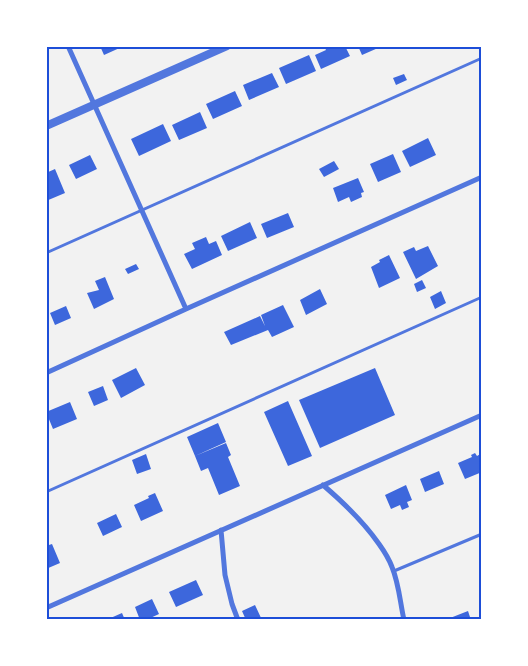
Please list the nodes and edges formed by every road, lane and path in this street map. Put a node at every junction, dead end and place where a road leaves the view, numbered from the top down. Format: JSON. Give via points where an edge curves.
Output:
{"nodes":[{"id":1,"x":68,"y":46,"type":"edge"},
{"id":2,"x":227,"y":46,"type":"edge"},
{"id":3,"x":482,"y":58,"type":"edge"},
{"id":4,"x":94,"y":105,"type":"junction"},
{"id":5,"x":46,"y":126,"type":"edge"},
{"id":6,"x":482,"y":177,"type":"edge"},
{"id":7,"x":141,"y":210,"type":"junction"},
{"id":8,"x":46,"y":253,"type":"edge"},
{"id":9,"x":482,"y":297,"type":"edge"},
{"id":10,"x":186,"y":309,"type":"junction"},
{"id":11,"x":46,"y":373,"type":"edge"},
{"id":12,"x":482,"y":415,"type":"edge"},
{"id":13,"x":323,"y":485,"type":"junction"},
{"id":14,"x":46,"y":492,"type":"edge"},
{"id":15,"x":221,"y":530,"type":"junction"},
{"id":16,"x":482,"y":534,"type":"edge"},
{"id":17,"x":394,"y":571,"type":"junction"},
{"id":18,"x":46,"y":608,"type":"edge"},
{"id":19,"x":238,"y":620,"type":"edge"},
{"id":20,"x":404,"y":620,"type":"edge"}],
"edges":[{"from":1,"to":4,"type":"street"},
{"from":2,"to":4,"type":"street"},
{"from":3,"to":7,"type":"lane"},
{"from":4,"to":5,"type":"street"},
{"from":4,"to":7,"type":"street"},
{"from":6,"to":10,"type":"street"},
{"from":7,"to":8,"type":"lane"},
{"from":7,"to":10,"type":"street"},
{"from":9,"to":14,"type":"lane"},
{"from":10,"to":11,"type":"street"},
{"from":12,"to":13,"type":"street"},
{"from":13,"to":15,"type":"street"},
{"from":13,"to":17,"type":"street","via":[[369,530]]},
{"from":15,"to":18,"type":"street"},
{"from":15,"to":19,"type":"street","via":[[226,581]]},
{"from":16,"to":17,"type":"lane"},
{"from":17,"to":20,"type":"street"}]}
